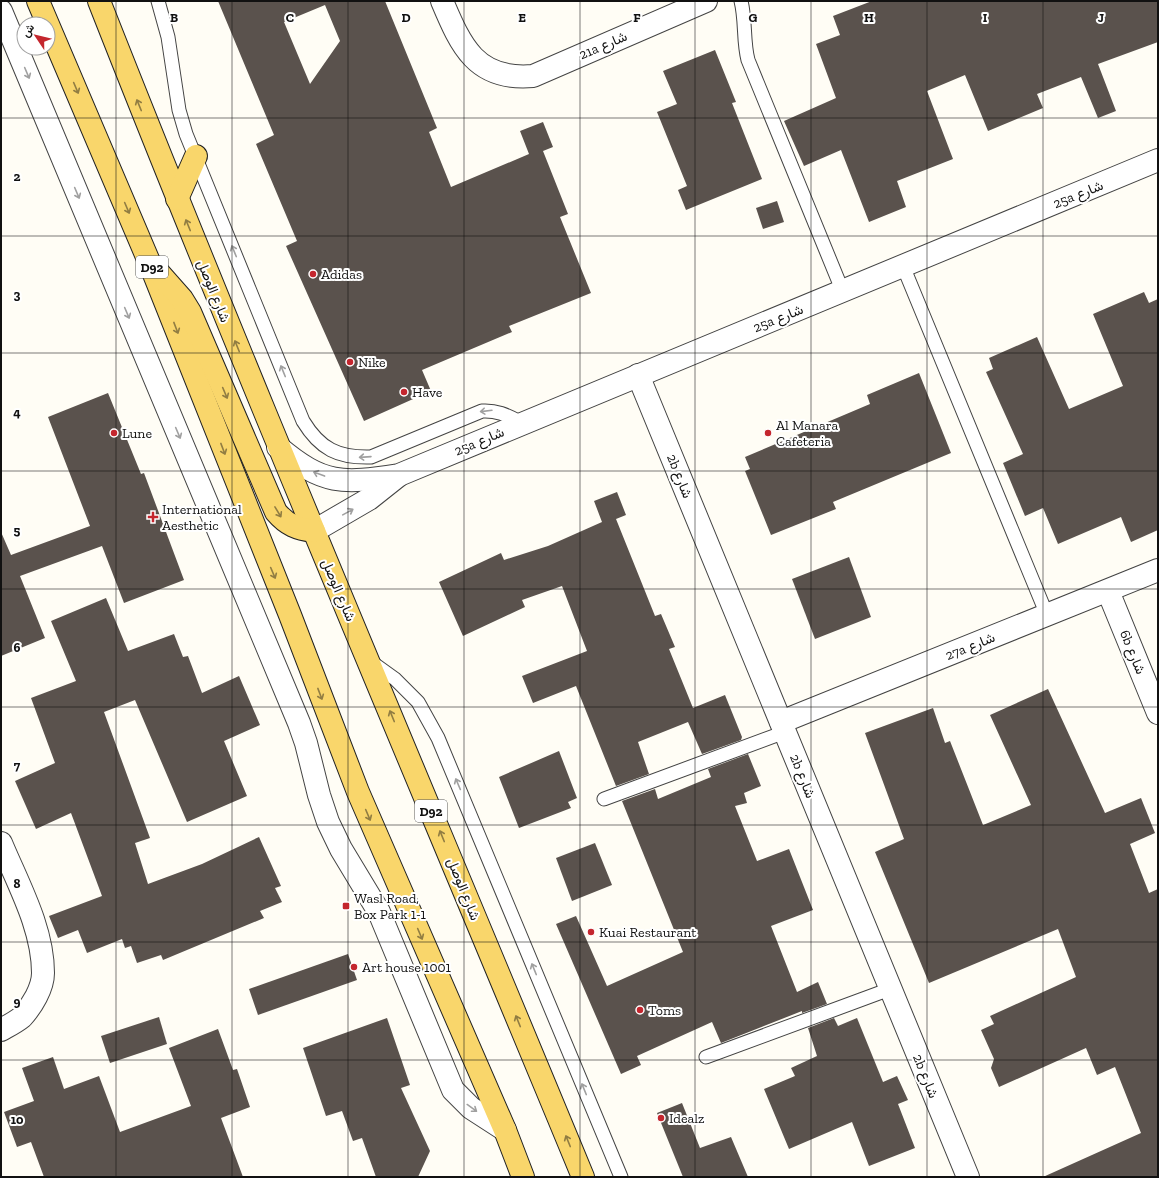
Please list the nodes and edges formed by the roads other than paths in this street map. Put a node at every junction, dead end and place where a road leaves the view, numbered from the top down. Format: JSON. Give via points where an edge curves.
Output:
{"nodes":[{"id":1,"x":38,"y":1,"type":"edge"},
{"id":2,"x":98,"y":1,"type":"edge"},
{"id":3,"x":158,"y":1,"type":"edge"},
{"id":4,"x":442,"y":1,"type":"edge"},
{"id":5,"x":706,"y":1,"type":"edge"},
{"id":6,"x":741,"y":1,"type":"edge"},
{"id":7,"x":1,"y":11,"type":"edge"},
{"id":8,"x":196,"y":156,"type":"junction"},
{"id":9,"x":1158,"y":160,"type":"edge"},
{"id":10,"x":177,"y":199,"type":"junction"},
{"id":11,"x":150,"y":264,"type":"junction"},
{"id":12,"x":903,"y":266,"type":"junction"},
{"id":13,"x":843,"y":292,"type":"junction"},
{"id":14,"x":638,"y":375,"type":"junction"},
{"id":15,"x":522,"y":423,"type":"junction"},
{"id":16,"x":278,"y":447,"type":"junction"},
{"id":17,"x":399,"y":475,"type":"junction"},
{"id":18,"x":314,"y":531,"type":"junction"},
{"id":19,"x":1158,"y":570,"type":"edge"},
{"id":20,"x":1108,"y":590,"type":"junction"},
{"id":21,"x":1047,"y":615,"type":"junction"},
{"id":22,"x":369,"y":660,"type":"junction"},
{"id":23,"x":1158,"y":713,"type":"edge"},
{"id":24,"x":783,"y":727,"type":"junction"},
{"id":25,"x":604,"y":799,"type":"dead end"},
{"id":26,"x":1,"y":843,"type":"edge"},
{"id":27,"x":890,"y":989,"type":"junction"},
{"id":28,"x":1,"y":1030,"type":"edge"},
{"id":29,"x":706,"y":1057,"type":"dead end"},
{"id":30,"x":505,"y":1130,"type":"junction"},
{"id":31,"x":523,"y":1177,"type":"edge"},
{"id":32,"x":583,"y":1177,"type":"edge"},
{"id":33,"x":621,"y":1177,"type":"edge"},
{"id":34,"x":968,"y":1177,"type":"edge"}],
"edges":[{"from":1,"to":11,"type":"main road","number":"D92","one_way":true},
{"from":10,"to":2,"type":"main road","name":"شارع الوصل","number":"D92","one_way":true},
{"from":3,"to":8,"type":"lane","via":[[168,37],[179,110]]},
{"from":4,"to":5,"type":"street","name":"21a شارع","via":[[464,49],[479,63],[515,78],[533,76]]},
{"from":6,"to":13,"type":"lane","via":[[748,60]]},
{"from":7,"to":30,"type":"street","one_way":true,"via":[[299,723],[328,822],[341,849],[379,912],[453,1090],[471,1108]]},
{"from":8,"to":10,"type":"main road"},
{"from":15,"to":8,"type":"lane","one_way":true,"via":[[502,413],[482,411],[371,457],[354,458],[324,447],[303,421]]},
{"from":9,"to":12,"type":"street","name":"25a شارع"},
{"from":16,"to":10,"type":"main road","name":"شارع الوصل","number":"D92","one_way":true},
{"from":11,"to":18,"type":"main road","one_way":true,"via":[[173,287],[190,312],[276,512],[291,526]]},
{"from":11,"to":30,"type":"main road","number":"D92","one_way":true,"via":[[358,792]]},
{"from":12,"to":13,"type":"street","name":"25a شارع"},
{"from":12,"to":21,"type":"lane"},
{"from":13,"to":14,"type":"street","name":"25a شارع"},
{"from":14,"to":15,"type":"street","name":"25a شارع"},
{"from":14,"to":24,"type":"street","name":"2b شارع"},
{"from":15,"to":17,"type":"street","name":"25a شارع"},
{"from":17,"to":16,"type":"street","name":"25a شارع","one_way":true,"via":[[349,481],[331,478],[299,464]]},
{"from":16,"to":18,"type":"main road","name":"شارع الوصل","number":"D92"},
{"from":18,"to":17,"type":"street","name":"25a شارع","one_way":true,"via":[[369,499]]},
{"from":18,"to":22,"type":"main road","name":"شارع الوصل","number":"D92"},
{"from":19,"to":20,"type":"street","name":"27a شارع"},
{"from":20,"to":21,"type":"street","name":"27a شارع"},
{"from":20,"to":23,"type":"street","name":"6b شارع"},
{"from":21,"to":24,"type":"street","name":"27a شارع"},
{"from":32,"to":22,"type":"main road","name":"شارع الوصل","number":"D92","one_way":true},
{"from":33,"to":22,"type":"lane","one_way":true,"via":[[438,738],[418,702],[395,679]]},
{"from":24,"to":25,"type":"lane"},
{"from":24,"to":27,"type":"street","name":"2b شارع"},
{"from":26,"to":28,"type":"street","via":[[33,922],[43,975],[36,998],[21,1017]]},
{"from":27,"to":29,"type":"lane"},
{"from":27,"to":34,"type":"street","name":"2b شارع"},
{"from":30,"to":31,"type":"main road","number":"D92"}]}
